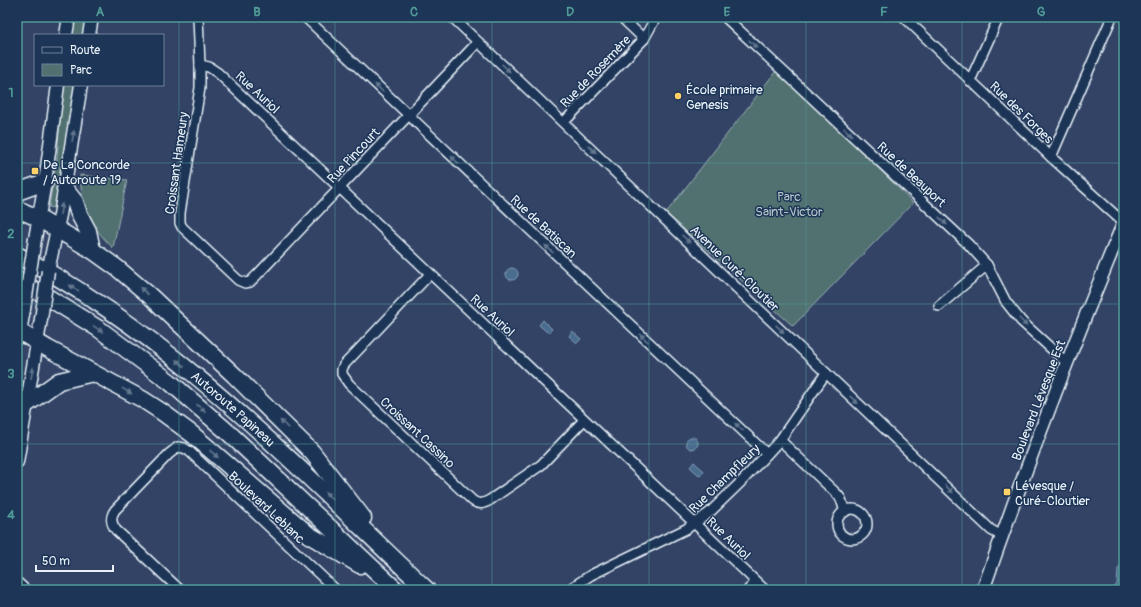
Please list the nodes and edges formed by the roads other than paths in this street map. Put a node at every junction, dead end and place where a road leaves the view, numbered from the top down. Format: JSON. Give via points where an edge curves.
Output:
{"nodes":[{"id":1,"x":69,"y":17,"type":"edge"},
{"id":2,"x":92,"y":17,"type":"edge"},
{"id":3,"x":198,"y":17,"type":"edge"},
{"id":4,"x":304,"y":17,"type":"edge"},
{"id":5,"x":452,"y":17,"type":"edge"},
{"id":6,"x":621,"y":17,"type":"edge"},
{"id":7,"x":656,"y":17,"type":"edge"},
{"id":8,"x":725,"y":17,"type":"edge"},
{"id":9,"x":904,"y":17,"type":"edge"},
{"id":10,"x":999,"y":17,"type":"edge"},
{"id":11,"x":1112,"y":17,"type":"edge"},
{"id":12,"x":66,"y":34,"type":"edge"},
{"id":13,"x":89,"y":34,"type":"edge"},
{"id":14,"x":644,"y":39,"type":"junction"},
{"id":15,"x":478,"y":42,"type":"junction"},
{"id":16,"x":200,"y":65,"type":"junction"},
{"id":17,"x":970,"y":81,"type":"junction"},
{"id":18,"x":58,"y":86,"type":"edge"},
{"id":19,"x":81,"y":86,"type":"edge"},
{"id":20,"x":407,"y":115,"type":"junction"},
{"id":21,"x":564,"y":122,"type":"junction"},
{"id":22,"x":1050,"y":157,"type":"junction"},
{"id":23,"x":45,"y":182,"type":"junction"},
{"id":24,"x":340,"y":188,"type":"junction"},
{"id":25,"x":64,"y":189,"type":"junction"},
{"id":26,"x":17,"y":192,"type":"edge"},
{"id":27,"x":17,"y":208,"type":"edge"},
{"id":28,"x":38,"y":218,"type":"junction"},
{"id":29,"x":1124,"y":223,"type":"edge"},
{"id":30,"x":56,"y":229,"type":"junction"},
{"id":31,"x":92,"y":250,"type":"junction"},
{"id":32,"x":17,"y":255,"type":"edge"},
{"id":33,"x":987,"y":265,"type":"junction"},
{"id":34,"x":430,"y":274,"type":"junction"},
{"id":35,"x":17,"y":280,"type":"edge"},
{"id":36,"x":245,"y":283,"type":"joint"},
{"id":37,"x":939,"y":306,"type":"dead end"},
{"id":38,"x":18,"y":333,"type":"edge"},
{"id":39,"x":37,"y":342,"type":"junction"},
{"id":40,"x":1067,"y":363,"type":"junction"},
{"id":41,"x":93,"y":372,"type":"junction"},
{"id":42,"x":826,"y":373,"type":"junction"},
{"id":43,"x":27,"y":404,"type":"junction"},
{"id":44,"x":584,"y":420,"type":"junction"},
{"id":45,"x":780,"y":440,"type":"junction"},
{"id":46,"x":767,"y":454,"type":"junction"},
{"id":47,"x":17,"y":462,"type":"edge"},
{"id":48,"x":845,"y":512,"type":"dead end"},
{"id":49,"x":695,"y":523,"type":"junction"},
{"id":50,"x":1002,"y":536,"type":"junction"},
{"id":51,"x":397,"y":562,"type":"junction"},
{"id":52,"x":384,"y":579,"type":"junction"},
{"id":53,"x":17,"y":582,"type":"edge"},
{"id":54,"x":756,"y":582,"type":"junction"},
{"id":55,"x":26,"y":590,"type":"edge"},
{"id":56,"x":180,"y":590,"type":"edge"},
{"id":57,"x":336,"y":590,"type":"edge"},
{"id":58,"x":396,"y":590,"type":"edge"},
{"id":59,"x":427,"y":590,"type":"edge"},
{"id":60,"x":568,"y":590,"type":"edge"},
{"id":61,"x":748,"y":590,"type":"edge"},
{"id":62,"x":764,"y":590,"type":"edge"},
{"id":63,"x":983,"y":590,"type":"edge"}],
"edges":[{"from":1,"to":12,"type":"street"},
{"from":2,"to":13,"type":"street"},
{"from":3,"to":16,"type":"street"},
{"from":20,"to":4,"type":"street","name":"Rue de Batiscan","one_way":true},
{"from":5,"to":15,"type":"street","name":"Avenue Curé-Cloutier"},
{"from":6,"to":14,"type":"street"},
{"from":7,"to":14,"type":"street","name":"Rue de Rosemère"},
{"from":8,"to":33,"type":"street","name":"Rue de Beauport","one_way":true,"via":[[969,245]]},
{"from":9,"to":17,"type":"street","name":"Rue des Forges"},
{"from":10,"to":17,"type":"street"},
{"from":11,"to":22,"type":"street"},
{"from":14,"to":21,"type":"street","name":"Rue de Rosemère"},
{"from":15,"to":20,"type":"street","name":"Rue Pincourt"},
{"from":15,"to":21,"type":"street","name":"Avenue Curé-Cloutier","one_way":true},
{"from":16,"to":24,"type":"street","name":"Rue Auriol","via":[[218,73]]},
{"from":16,"to":36,"type":"street","name":"Croissant Hameury","via":[[200,88],[180,223],[238,280]]},
{"from":17,"to":22,"type":"street","name":"Rue des Forges"},
{"from":18,"to":23,"type":"street"},
{"from":25,"to":19,"type":"street","one_way":true},
{"from":20,"to":24,"type":"street","name":"Rue Pincourt"},
{"from":46,"to":20,"type":"street","name":"Rue de Batiscan","one_way":true},
{"from":21,"to":42,"type":"street","name":"Avenue Curé-Cloutier","one_way":true},
{"from":22,"to":29,"type":"street","name":"Rue des Forges"},
{"from":23,"to":26,"type":"highway"},
{"from":23,"to":28,"type":"street"},
{"from":24,"to":34,"type":"street","name":"Rue Auriol"},
{"from":24,"to":36,"type":"street","name":"Rue Pincourt","via":[[250,282]]},
{"from":30,"to":25,"type":"street","one_way":true},
{"from":25,"to":31,"type":"highway","via":[[75,202],[88,231]]},
{"from":27,"to":28,"type":"highway"},
{"from":28,"to":30,"type":"highway"},
{"from":28,"to":38,"type":"street","bridge":true},
{"from":29,"to":40,"type":"street","name":"Boulevard Lévesque Est"},
{"from":30,"to":31,"type":"highway"},
{"from":30,"to":39,"type":"street","bridge":true},
{"from":51,"to":31,"type":"highway","one_way":true,"via":[[312,452],[162,307]]},
{"from":51,"to":32,"type":"highway","name":"Autoroute Papineau","one_way":true,"via":[[279,450],[187,368],[103,306]]},
{"from":33,"to":37,"type":"street"},
{"from":33,"to":40,"type":"street","name":"Rue de Beauport","one_way":true,"via":[[1006,302],[1021,321]]},
{"from":34,"to":44,"type":"street","name":"Rue Auriol"},
{"from":34,"to":44,"type":"street","name":"Croissant Cassino","via":[[344,365],[342,374],[349,384],[478,504],[484,504],[541,465]]},
{"from":35,"to":52,"type":"highway","name":"Autoroute Papineau","one_way":true,"via":[[99,329],[165,378],[230,434]]},
{"from":38,"to":39,"type":"highway"},
{"from":39,"to":41,"type":"highway"},
{"from":43,"to":39,"type":"street","one_way":true},
{"from":40,"to":50,"type":"street","name":"Boulevard Lévesque Est"},
{"from":41,"to":43,"type":"highway","via":[[59,381]]},
{"from":41,"to":52,"type":"highway","one_way":true,"via":[[166,414],[309,535]]},
{"from":42,"to":45,"type":"street","name":"Rue Champfleury"},
{"from":42,"to":50,"type":"street","name":"Avenue Curé-Cloutier","one_way":true,"via":[[991,530]]},
{"from":43,"to":47,"type":"street"},
{"from":44,"to":49,"type":"street","name":"Rue Auriol"},
{"from":45,"to":46,"type":"street","name":"Rue Champfleury"},
{"from":45,"to":48,"type":"street","via":[[837,494]]},
{"from":46,"to":49,"type":"street","name":"Rue Champfleury","via":[[733,490]]},
{"from":49,"to":54,"type":"street","name":"Rue Auriol"},
{"from":49,"to":60,"type":"street","name":"Rue Champfleury","via":[[591,575]]},
{"from":50,"to":63,"type":"street","name":"Boulevard Lévesque Est"},
{"from":51,"to":59,"type":"highway","name":"Autoroute Papineau"},
{"from":52,"to":58,"type":"highway","name":"Autoroute Papineau"},
{"from":53,"to":55,"type":"street"},
{"from":54,"to":61,"type":"street"},
{"from":54,"to":62,"type":"street","name":"Rue Auriol"},
{"from":56,"to":57,"type":"street","name":"Boulevard Leblanc","via":[[115,528],[111,519],[115,510],[178,447],[189,451]]}]}
